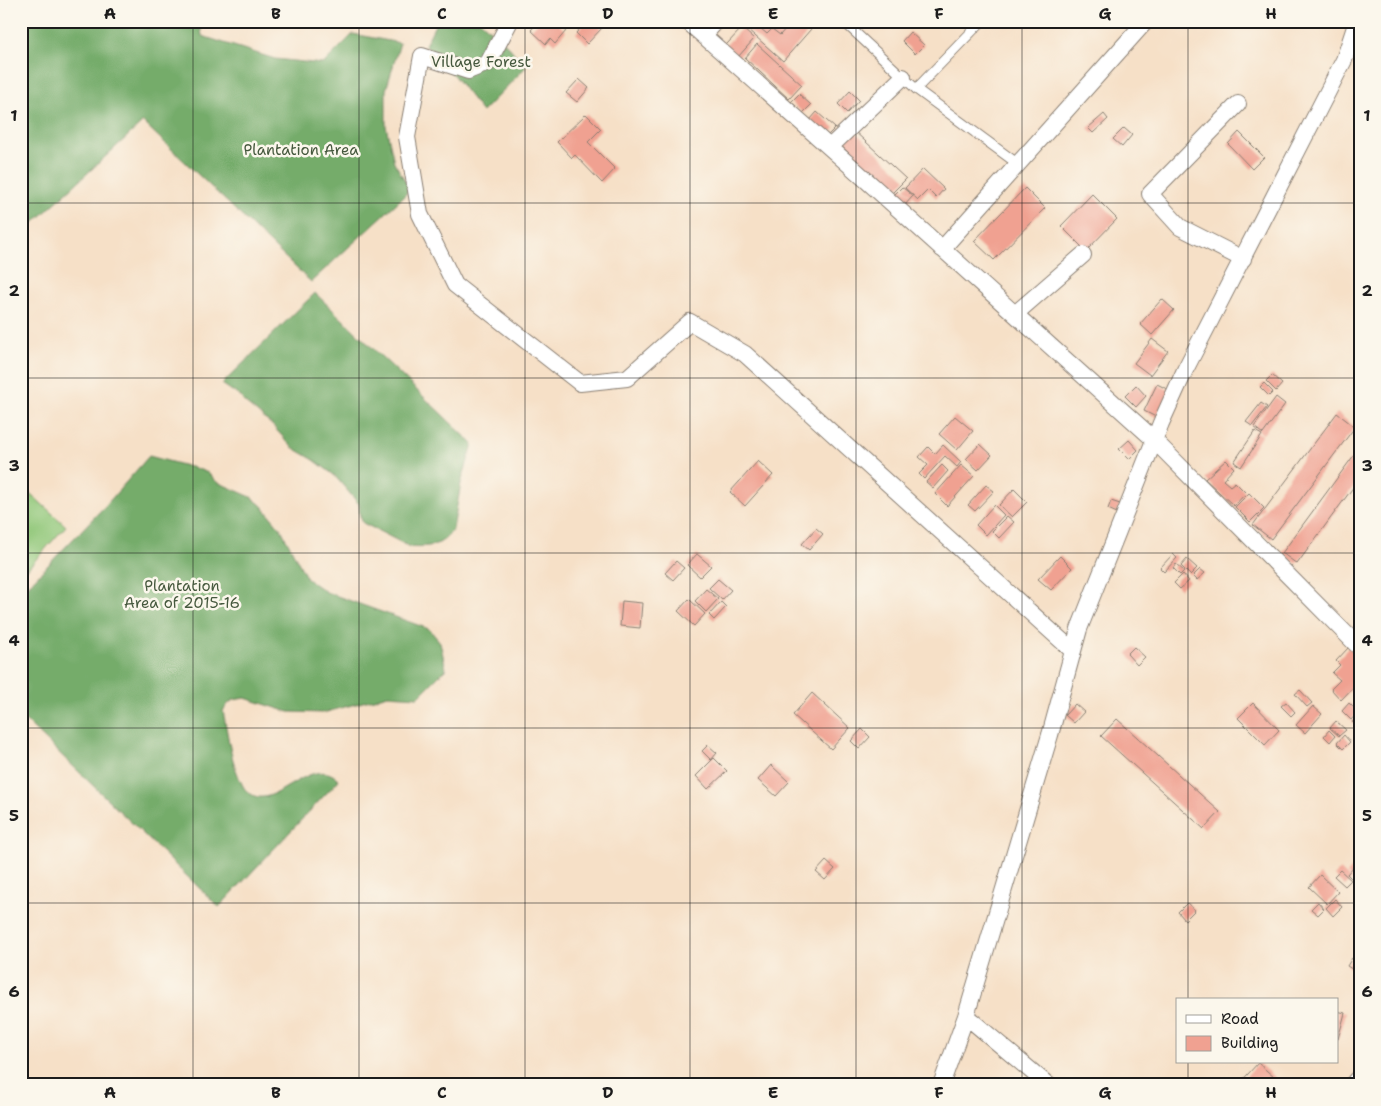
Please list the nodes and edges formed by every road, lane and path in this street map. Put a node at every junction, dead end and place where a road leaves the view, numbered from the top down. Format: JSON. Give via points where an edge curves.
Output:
{"nodes":[{"id":1,"x":510,"y":21,"type":"edge"},
{"id":2,"x":687,"y":21,"type":"edge"},
{"id":3,"x":722,"y":21,"type":"edge"},
{"id":4,"x":843,"y":21,"type":"edge"},
{"id":5,"x":982,"y":21,"type":"edge"},
{"id":6,"x":1146,"y":21,"type":"edge"},
{"id":7,"x":1357,"y":21,"type":"edge"},
{"id":8,"x":706,"y":38,"type":"junction"},
{"id":9,"x":903,"y":77,"type":"junction"},
{"id":10,"x":916,"y":89,"type":"junction"},
{"id":11,"x":1238,"y":104,"type":"dead end"},
{"id":12,"x":830,"y":147,"type":"junction"},
{"id":13,"x":1018,"y":164,"type":"junction"},
{"id":14,"x":942,"y":249,"type":"junction"},
{"id":15,"x":1083,"y":256,"type":"dead end"},
{"id":16,"x":1243,"y":259,"type":"junction"},
{"id":17,"x":1015,"y":314,"type":"junction"},
{"id":18,"x":1155,"y":441,"type":"junction"},
{"id":19,"x":1360,"y":648,"type":"edge"},
{"id":20,"x":1074,"y":651,"type":"junction"},
{"id":21,"x":966,"y":1016,"type":"junction"},
{"id":22,"x":1360,"y":1076,"type":"edge"},
{"id":23,"x":941,"y":1085,"type":"edge"},
{"id":24,"x":1048,"y":1085,"type":"edge"},
{"id":25,"x":1352,"y":1085,"type":"edge"}],
"edges":[{"from":1,"to":20,"type":"street","via":[[488,63],[468,71],[422,56],[407,137],[420,214],[455,285],[580,383],[627,378],[690,322],[745,354]]},
{"from":2,"to":8,"type":"street"},
{"from":3,"to":8,"type":"lane"},
{"from":4,"to":9,"type":"lane"},
{"from":5,"to":10,"type":"lane"},
{"from":6,"to":13,"type":"street"},
{"from":7,"to":16,"type":"street","via":[[1344,60]]},
{"from":8,"to":12,"type":"street"},
{"from":9,"to":10,"type":"lane"},
{"from":9,"to":12,"type":"street"},
{"from":10,"to":13,"type":"lane"},
{"from":11,"to":16,"type":"street","via":[[1150,194],[1180,227]]},
{"from":12,"to":14,"type":"street"},
{"from":13,"to":14,"type":"street"},
{"from":14,"to":17,"type":"street"},
{"from":15,"to":17,"type":"street"},
{"from":16,"to":18,"type":"street","via":[[1185,370]]},
{"from":17,"to":18,"type":"street"},
{"from":18,"to":19,"type":"street"},
{"from":18,"to":20,"type":"street"},
{"from":20,"to":21,"type":"street"},
{"from":21,"to":23,"type":"street"},
{"from":21,"to":24,"type":"street"},
{"from":22,"to":25,"type":"street"}]}
